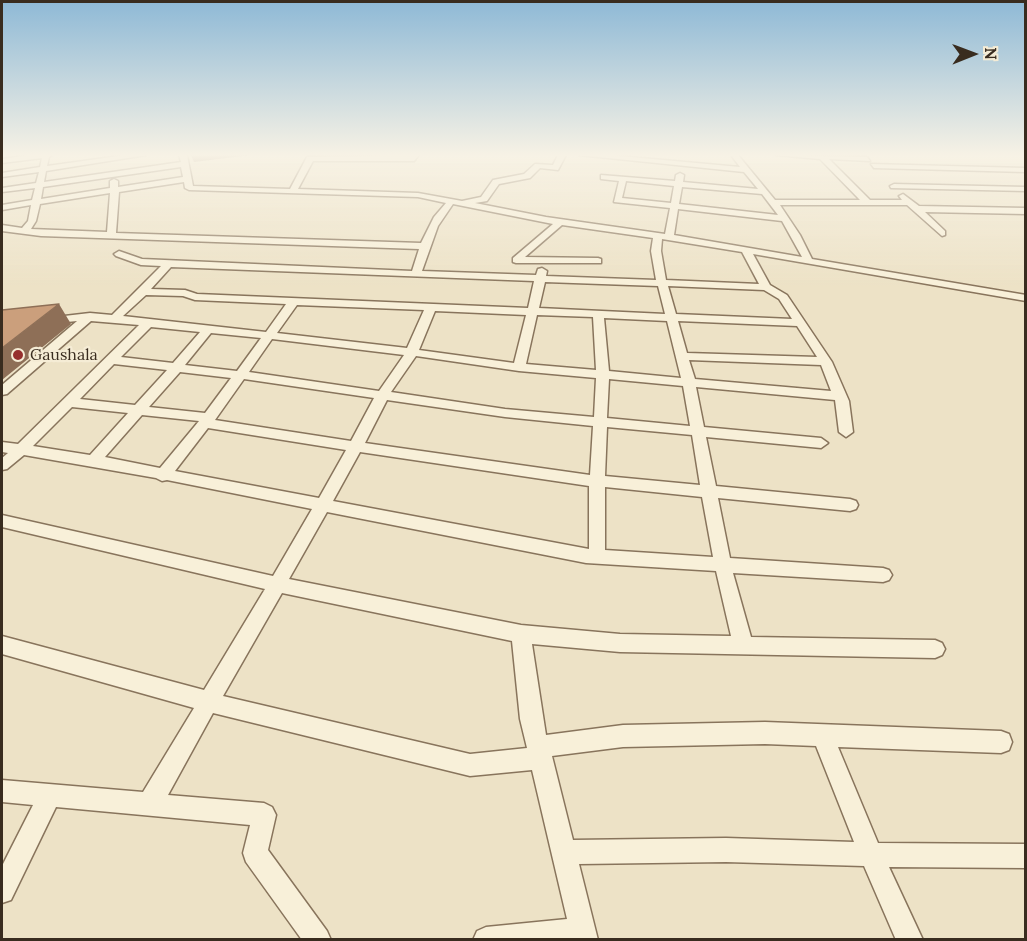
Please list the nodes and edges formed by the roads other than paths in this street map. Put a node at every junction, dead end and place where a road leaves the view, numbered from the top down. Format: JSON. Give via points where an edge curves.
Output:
{"nodes":[{"id":1,"x":51,"y":199,"type":"edge"},
{"id":2,"x":113,"y":199,"type":"edge"},
{"id":3,"x":440,"y":199,"type":"edge"},
{"id":4,"x":484,"y":199,"type":"edge"},
{"id":5,"x":617,"y":199,"type":"edge"},
{"id":6,"x":675,"y":199,"type":"edge"},
{"id":7,"x":769,"y":199,"type":"edge"},
{"id":8,"x":864,"y":199,"type":"edge"},
{"id":9,"x":906,"y":199,"type":"edge"},
{"id":10,"x":36,"y":201,"type":"junction"},
{"id":11,"x":457,"y":202,"type":"junction"},
{"id":12,"x":867,"y":202,"type":"junction"},
{"id":13,"x":980,"y":202,"type":"dead end"},
{"id":14,"x":772,"y":203,"type":"junction"},
{"id":15,"x":912,"y":205,"type":"junction"},
{"id":16,"x":674,"y":206,"type":"junction"},
{"id":17,"x":2,"y":207,"type":"edge"},
{"id":18,"x":990,"y":210,"type":"junction"},
{"id":19,"x":1026,"y":211,"type":"edge"},
{"id":20,"x":783,"y":218,"type":"junction"},
{"id":21,"x":560,"y":222,"type":"junction"},
{"id":22,"x":2,"y":228,"type":"edge"},
{"id":23,"x":26,"y":230,"type":"junction"},
{"id":24,"x":942,"y":233,"type":"dead end"},
{"id":25,"x":111,"y":234,"type":"junction"},
{"id":26,"x":663,"y":236,"type":"junction"},
{"id":27,"x":424,"y":246,"type":"junction"},
{"id":28,"x":746,"y":250,"type":"junction"},
{"id":29,"x":119,"y":254,"type":"dead end"},
{"id":30,"x":808,"y":260,"type":"junction"},
{"id":31,"x":545,"y":261,"type":"junction"},
{"id":32,"x":598,"y":261,"type":"dead end"},
{"id":33,"x":169,"y":263,"type":"junction"},
{"id":34,"x":416,"y":274,"type":"junction"},
{"id":35,"x":538,"y":280,"type":"junction"},
{"id":36,"x":664,"y":285,"type":"junction"},
{"id":37,"x":766,"y":287,"type":"junction"},
{"id":38,"x":143,"y":292,"type":"junction"},
{"id":39,"x":1026,"y":298,"type":"edge"},
{"id":40,"x":294,"y":301,"type":"junction"},
{"id":41,"x":431,"y":306,"type":"junction"},
{"id":42,"x":533,"y":312,"type":"junction"},
{"id":43,"x":598,"y":315,"type":"junction"},
{"id":44,"x":90,"y":316,"type":"junction"},
{"id":45,"x":115,"y":318,"type":"junction"},
{"id":46,"x":672,"y":318,"type":"junction"},
{"id":47,"x":32,"y":322,"type":"edge"},
{"id":48,"x":148,"y":323,"type":"junction"},
{"id":49,"x":801,"y":323,"type":"junction"},
{"id":50,"x":209,"y":328,"type":"junction"},
{"id":51,"x":269,"y":336,"type":"junction"},
{"id":52,"x":411,"y":352,"type":"junction"},
{"id":53,"x":682,"y":356,"type":"junction"},
{"id":54,"x":111,"y":360,"type":"junction"},
{"id":55,"x":825,"y":361,"type":"junction"},
{"id":56,"x":177,"y":367,"type":"junction"},
{"id":57,"x":519,"y":367,"type":"junction"},
{"id":58,"x":241,"y":375,"type":"junction"},
{"id":59,"x":603,"y":375,"type":"junction"},
{"id":60,"x":689,"y":382,"type":"junction"},
{"id":61,"x":2,"y":391,"type":"edge"},
{"id":62,"x":383,"y":396,"type":"junction"},
{"id":63,"x":840,"y":396,"type":"junction"},
{"id":64,"x":69,"y":402,"type":"junction"},
{"id":65,"x":138,"y":410,"type":"junction"},
{"id":66,"x":207,"y":421,"type":"junction"},
{"id":67,"x":600,"y":423,"type":"junction"},
{"id":68,"x":700,"y":431,"type":"junction"},
{"id":69,"x":846,"y":432,"type":"dead end"},
{"id":70,"x":821,"y":443,"type":"dead end"},
{"id":71,"x":2,"y":447,"type":"edge"},
{"id":72,"x":356,"y":447,"type":"junction"},
{"id":73,"x":21,"y":450,"type":"junction"},
{"id":74,"x":93,"y":461,"type":"junction"},
{"id":75,"x":2,"y":465,"type":"edge"},
{"id":76,"x":162,"y":476,"type":"junction"},
{"id":77,"x":597,"y":482,"type":"junction"},
{"id":78,"x":711,"y":493,"type":"junction"},
{"id":79,"x":322,"y":506,"type":"junction"},
{"id":80,"x":850,"y":506,"type":"dead end"},
{"id":81,"x":2,"y":520,"type":"edge"},
{"id":82,"x":597,"y":557,"type":"junction"},
{"id":83,"x":723,"y":566,"type":"junction"},
{"id":84,"x":882,"y":575,"type":"dead end"},
{"id":85,"x":277,"y":584,"type":"junction"},
{"id":86,"x":521,"y":634,"type":"junction"},
{"id":87,"x":744,"y":644,"type":"junction"},
{"id":88,"x":2,"y":645,"type":"edge"},
{"id":89,"x":934,"y":649,"type":"dead end"},
{"id":90,"x":209,"y":702,"type":"junction"},
{"id":91,"x":823,"y":735,"type":"junction"},
{"id":92,"x":1001,"y":742,"type":"dead end"},
{"id":93,"x":540,"y":753,"type":"junction"},
{"id":94,"x":2,"y":791,"type":"edge"},
{"id":95,"x":51,"y":794,"type":"junction"},
{"id":96,"x":150,"y":803,"type":"junction"},
{"id":97,"x":565,"y":852,"type":"junction"},
{"id":98,"x":871,"y":855,"type":"junction"},
{"id":99,"x":1026,"y":856,"type":"edge"},
{"id":100,"x":2,"y":891,"type":"edge"},
{"id":101,"x":584,"y":935,"type":"edge"},
{"id":102,"x":318,"y":939,"type":"edge"},
{"id":103,"x":486,"y":939,"type":"edge"},
{"id":104,"x":910,"y":939,"type":"edge"}],
"edges":[{"from":1,"to":10,"type":"street"},
{"from":2,"to":25,"type":"street"},
{"from":3,"to":11,"type":"street"},
{"from":4,"to":11,"type":"street"},
{"from":5,"to":16,"type":"street"},
{"from":6,"to":16,"type":"street"},
{"from":7,"to":14,"type":"street"},
{"from":8,"to":12,"type":"street"},
{"from":9,"to":15,"type":"street"},
{"from":10,"to":17,"type":"street"},
{"from":10,"to":23,"type":"street"},
{"from":11,"to":21,"type":"street"},
{"from":11,"to":27,"type":"street","via":[[441,212]]},
{"from":12,"to":14,"type":"street"},
{"from":12,"to":15,"type":"street"},
{"from":13,"to":18,"type":"street"},
{"from":14,"to":20,"type":"street"},
{"from":15,"to":18,"type":"street"},
{"from":15,"to":24,"type":"street"},
{"from":16,"to":20,"type":"street"},
{"from":16,"to":26,"type":"street"},
{"from":18,"to":19,"type":"street"},
{"from":20,"to":30,"type":"street"},
{"from":21,"to":26,"type":"street"},
{"from":21,"to":31,"type":"street","via":[[516,261]]},
{"from":22,"to":23,"type":"street"},
{"from":23,"to":25,"type":"street"},
{"from":25,"to":27,"type":"street"},
{"from":26,"to":28,"type":"street"},
{"from":26,"to":36,"type":"street","via":[[656,251]]},
{"from":27,"to":34,"type":"street"},
{"from":28,"to":30,"type":"street"},
{"from":28,"to":37,"type":"street"},
{"from":29,"to":33,"type":"street","via":[[141,262]]},
{"from":30,"to":39,"type":"street"},
{"from":31,"to":32,"type":"street"},
{"from":31,"to":35,"type":"street"},
{"from":33,"to":34,"type":"street"},
{"from":33,"to":38,"type":"street"},
{"from":34,"to":35,"type":"street"},
{"from":35,"to":36,"type":"street"},
{"from":35,"to":42,"type":"street"},
{"from":36,"to":37,"type":"street"},
{"from":36,"to":46,"type":"street"},
{"from":37,"to":49,"type":"street","via":[[783,297]]},
{"from":38,"to":40,"type":"street"},
{"from":38,"to":45,"type":"street"},
{"from":40,"to":41,"type":"street"},
{"from":40,"to":51,"type":"street"},
{"from":41,"to":42,"type":"street"},
{"from":41,"to":52,"type":"street"},
{"from":42,"to":43,"type":"street"},
{"from":42,"to":57,"type":"street"},
{"from":43,"to":46,"type":"street"},
{"from":43,"to":59,"type":"street"},
{"from":44,"to":45,"type":"street"},
{"from":44,"to":47,"type":"street"},
{"from":44,"to":61,"type":"street"},
{"from":45,"to":48,"type":"street"},
{"from":46,"to":49,"type":"street"},
{"from":46,"to":53,"type":"street"},
{"from":48,"to":50,"type":"street"},
{"from":48,"to":54,"type":"street"},
{"from":49,"to":55,"type":"street"},
{"from":50,"to":51,"type":"street"},
{"from":50,"to":56,"type":"street"},
{"from":51,"to":52,"type":"street"},
{"from":51,"to":58,"type":"street"},
{"from":52,"to":57,"type":"street"},
{"from":52,"to":62,"type":"street"},
{"from":53,"to":55,"type":"street"},
{"from":53,"to":60,"type":"street"},
{"from":54,"to":56,"type":"street"},
{"from":54,"to":64,"type":"street"},
{"from":55,"to":63,"type":"street"},
{"from":56,"to":58,"type":"street"},
{"from":56,"to":65,"type":"street"},
{"from":57,"to":59,"type":"street"},
{"from":58,"to":62,"type":"street"},
{"from":58,"to":66,"type":"street"},
{"from":59,"to":60,"type":"street"},
{"from":59,"to":67,"type":"street"},
{"from":60,"to":63,"type":"street"},
{"from":60,"to":68,"type":"street"},
{"from":62,"to":67,"type":"street"},
{"from":62,"to":72,"type":"street"},
{"from":63,"to":69,"type":"street"},
{"from":64,"to":65,"type":"street"},
{"from":64,"to":73,"type":"street"},
{"from":65,"to":66,"type":"street"},
{"from":65,"to":74,"type":"street"},
{"from":66,"to":72,"type":"street"},
{"from":66,"to":76,"type":"street"},
{"from":67,"to":68,"type":"street"},
{"from":67,"to":77,"type":"street"},
{"from":68,"to":70,"type":"street"},
{"from":68,"to":78,"type":"street"},
{"from":71,"to":73,"type":"street"},
{"from":72,"to":77,"type":"street"},
{"from":72,"to":79,"type":"street"},
{"from":73,"to":74,"type":"street"},
{"from":73,"to":75,"type":"street"},
{"from":74,"to":76,"type":"street"},
{"from":76,"to":79,"type":"street"},
{"from":77,"to":78,"type":"street"},
{"from":77,"to":82,"type":"street"},
{"from":78,"to":80,"type":"street"},
{"from":78,"to":83,"type":"street"},
{"from":79,"to":82,"type":"street"},
{"from":79,"to":85,"type":"street"},
{"from":81,"to":85,"type":"street"},
{"from":82,"to":83,"type":"street"},
{"from":83,"to":84,"type":"street"},
{"from":83,"to":87,"type":"street"},
{"from":85,"to":86,"type":"street"},
{"from":85,"to":90,"type":"street"},
{"from":86,"to":87,"type":"street","via":[[620,643]]},
{"from":86,"to":93,"type":"street","via":[[531,719]]},
{"from":87,"to":89,"type":"street"},
{"from":88,"to":90,"type":"street"},
{"from":90,"to":93,"type":"street","via":[[470,765]]},
{"from":90,"to":96,"type":"street"},
{"from":91,"to":92,"type":"street"},
{"from":91,"to":93,"type":"street","via":[[622,736]]},
{"from":91,"to":98,"type":"street"},
{"from":93,"to":97,"type":"street"},
{"from":94,"to":95,"type":"street"},
{"from":95,"to":96,"type":"street"},
{"from":95,"to":100,"type":"street"},
{"from":96,"to":102,"type":"street","via":[[264,815],[255,853]]},
{"from":97,"to":98,"type":"street","via":[[726,850]]},
{"from":97,"to":101,"type":"street"},
{"from":98,"to":99,"type":"street"},
{"from":98,"to":104,"type":"street"},
{"from":101,"to":103,"type":"street"}]}
